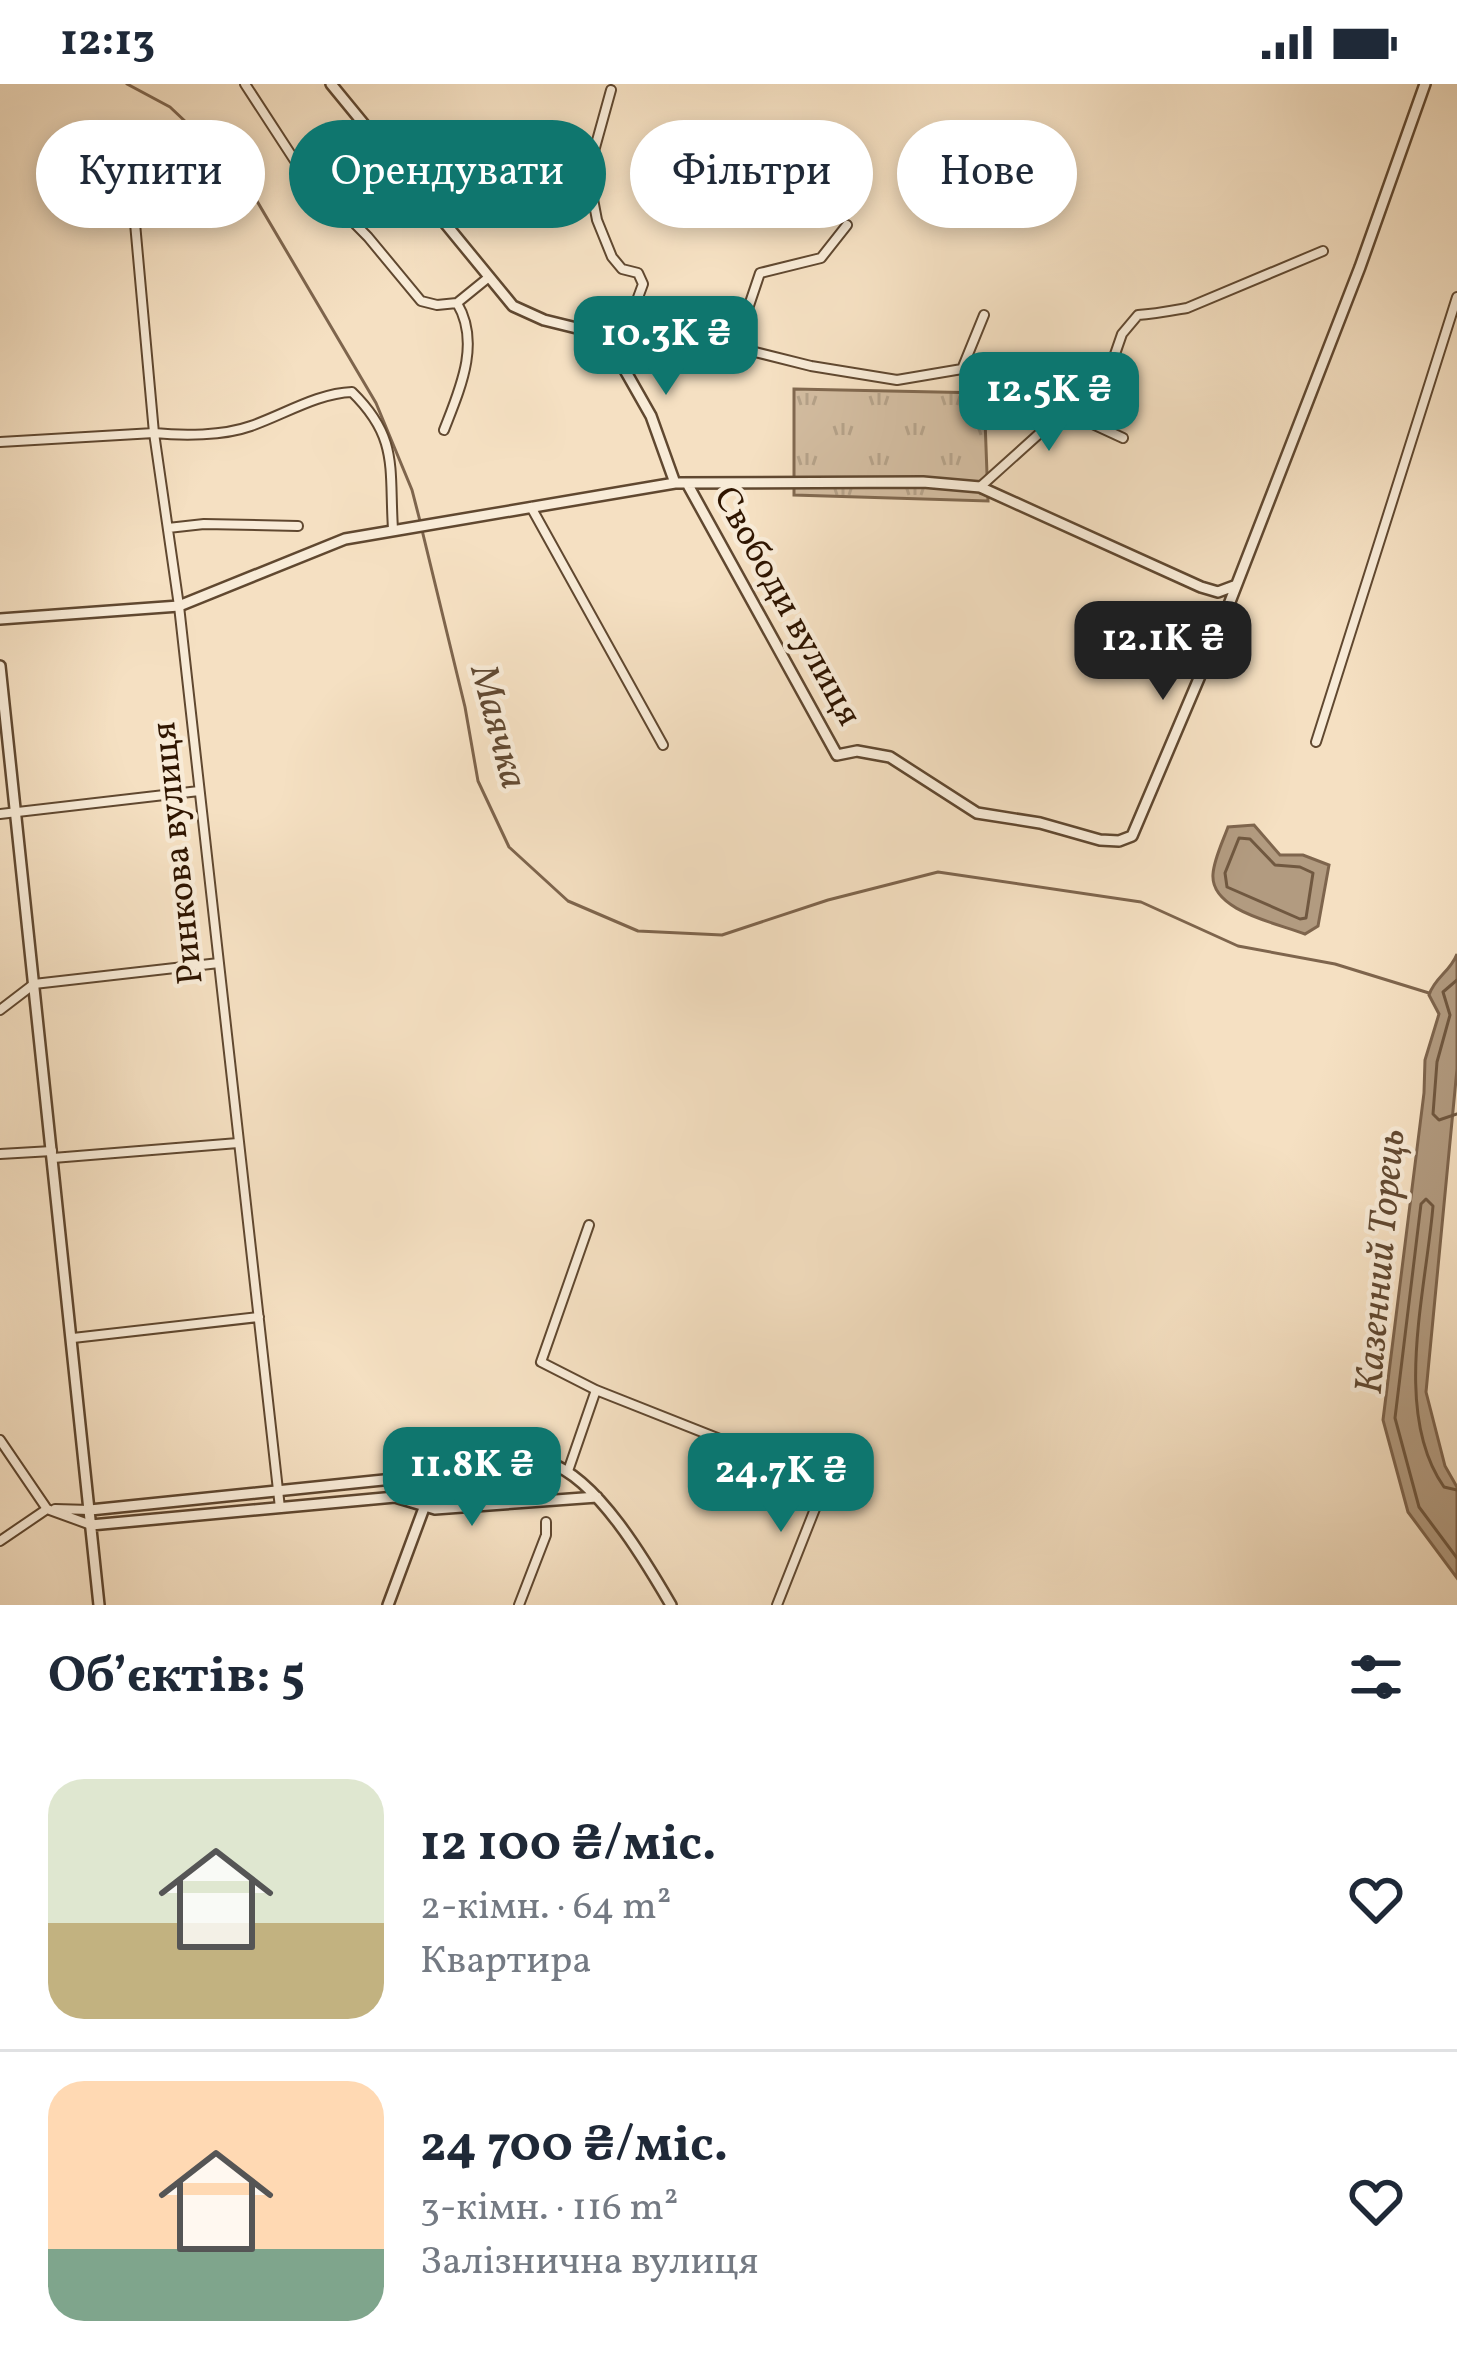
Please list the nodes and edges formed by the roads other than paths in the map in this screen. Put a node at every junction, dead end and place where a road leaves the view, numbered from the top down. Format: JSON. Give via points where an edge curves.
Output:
{"nodes":[{"id":1,"x":245,"y":84,"type":"edge"},
{"id":2,"x":331,"y":84,"type":"edge"},
{"id":3,"x":1425,"y":84,"type":"edge"},
{"id":4,"x":611,"y":91,"type":"dead end"},
{"id":5,"x":135,"y":228,"type":"edge"},
{"id":6,"x":845,"y":228,"type":"edge"},
{"id":7,"x":1323,"y":250,"type":"dead end"},
{"id":8,"x":489,"y":277,"type":"junction"},
{"id":9,"x":1457,"y":297,"type":"edge"},
{"id":10,"x":457,"y":303,"type":"junction"},
{"id":11,"x":984,"y":315,"type":"dead end"},
{"id":12,"x":605,"y":335,"type":"junction"},
{"id":13,"x":623,"y":338,"type":"junction"},
{"id":14,"x":735,"y":347,"type":"junction"},
{"id":15,"x":1071,"y":414,"type":"junction"},
{"id":16,"x":444,"y":430,"type":"dead end"},
{"id":17,"x":154,"y":433,"type":"junction"},
{"id":18,"x":1123,"y":438,"type":"dead end"},
{"id":19,"x":0,"y":442,"type":"edge"},
{"id":20,"x":681,"y":484,"type":"junction"},
{"id":21,"x":980,"y":487,"type":"junction"},
{"id":22,"x":530,"y":506,"type":"junction"},
{"id":23,"x":298,"y":526,"type":"dead end"},
{"id":24,"x":168,"y":528,"type":"junction"},
{"id":25,"x":397,"y":528,"type":"junction"},
{"id":26,"x":1234,"y":586,"type":"junction"},
{"id":27,"x":178,"y":606,"type":"junction"},
{"id":28,"x":0,"y":619,"type":"edge"},
{"id":29,"x":0,"y":666,"type":"edge"},
{"id":30,"x":1316,"y":742,"type":"dead end"},
{"id":31,"x":662,"y":745,"type":"dead end"},
{"id":32,"x":199,"y":791,"type":"junction"},
{"id":33,"x":16,"y":812,"type":"junction"},
{"id":34,"x":0,"y":814,"type":"edge"},
{"id":35,"x":219,"y":963,"type":"junction"},
{"id":36,"x":34,"y":984,"type":"junction"},
{"id":37,"x":0,"y":1010,"type":"edge"},
{"id":38,"x":238,"y":1143,"type":"junction"},
{"id":39,"x":0,"y":1154,"type":"edge"},
{"id":40,"x":52,"y":1154,"type":"junction"},
{"id":41,"x":590,"y":1225,"type":"dead end"},
{"id":42,"x":259,"y":1317,"type":"junction"},
{"id":43,"x":74,"y":1338,"type":"junction"},
{"id":44,"x":596,"y":1390,"type":"junction"},
{"id":45,"x":0,"y":1440,"type":"edge"},
{"id":46,"x":568,"y":1471,"type":"junction"},
{"id":47,"x":279,"y":1491,"type":"junction"},
{"id":48,"x":231,"y":1495,"type":"junction"},
{"id":49,"x":597,"y":1497,"type":"junction"},
{"id":50,"x":424,"y":1508,"type":"junction"},
{"id":51,"x":47,"y":1509,"type":"junction"},
{"id":52,"x":280,"y":1509,"type":"junction"},
{"id":53,"x":90,"y":1510,"type":"junction"},
{"id":54,"x":232,"y":1513,"type":"junction"},
{"id":55,"x":545,"y":1522,"type":"dead end"},
{"id":56,"x":91,"y":1526,"type":"junction"},
{"id":57,"x":0,"y":1541,"type":"edge"},
{"id":58,"x":99,"y":1605,"type":"edge"},
{"id":59,"x":388,"y":1605,"type":"edge"},
{"id":60,"x":519,"y":1605,"type":"edge"},
{"id":61,"x":670,"y":1605,"type":"edge"},
{"id":62,"x":777,"y":1605,"type":"edge"}],
"edges":[{"from":1,"to":10,"type":"street","via":[[299,166],[422,301]]},
{"from":2,"to":8,"type":"street"},
{"from":3,"to":26,"type":"street"},
{"from":4,"to":13,"type":"street","via":[[588,173],[612,256],[644,284]]},
{"from":5,"to":17,"type":"street","name":"Ринкова вулиця"},
{"from":6,"to":14,"type":"street","via":[[821,259],[760,272]]},
{"from":7,"to":15,"type":"street","via":[[1187,308],[1138,315],[1106,380]]},
{"from":8,"to":10,"type":"street"},
{"from":8,"to":12,"type":"street","via":[[513,306]]},
{"from":9,"to":30,"type":"street"},
{"from":10,"to":16,"type":"street","via":[[468,321],[468,353]]},
{"from":11,"to":14,"type":"street","via":[[962,369],[897,380]]},
{"from":12,"to":13,"type":"street"},
{"from":12,"to":20,"type":"street","name":"Свободи вулиця"},
{"from":13,"to":14,"type":"street"},
{"from":15,"to":18,"type":"street"},
{"from":15,"to":21,"type":"street"},
{"from":17,"to":19,"type":"street"},
{"from":17,"to":24,"type":"street","name":"Ринкова вулиця"},
{"from":17,"to":25,"type":"street","via":[[246,428],[352,392],[389,442]]},
{"from":20,"to":21,"type":"street"},
{"from":20,"to":22,"type":"street"},
{"from":20,"to":26,"type":"street","name":"Свободи вулиця","via":[[837,755],[890,757],[977,813],[1100,840],[1132,836]]},
{"from":21,"to":26,"type":"street","via":[[1201,587]]},
{"from":22,"to":25,"type":"street"},
{"from":22,"to":31,"type":"street"},
{"from":23,"to":24,"type":"street"},
{"from":24,"to":27,"type":"street","name":"Ринкова вулиця"},
{"from":25,"to":27,"type":"street","via":[[345,539]]},
{"from":27,"to":28,"type":"street"},
{"from":27,"to":32,"type":"street","name":"Ринкова вулиця"},
{"from":29,"to":33,"type":"street"},
{"from":32,"to":33,"type":"street"},
{"from":32,"to":35,"type":"street","name":"Ринкова вулиця"},
{"from":33,"to":34,"type":"street"},
{"from":33,"to":36,"type":"street"},
{"from":35,"to":36,"type":"street"},
{"from":35,"to":38,"type":"street","name":"Ринкова вулиця"},
{"from":36,"to":37,"type":"street"},
{"from":36,"to":40,"type":"street"},
{"from":38,"to":40,"type":"street"},
{"from":38,"to":42,"type":"street","name":"Ринкова вулиця"},
{"from":39,"to":40,"type":"street"},
{"from":40,"to":43,"type":"street"},
{"from":41,"to":44,"type":"street","via":[[541,1362]]},
{"from":42,"to":43,"type":"street"},
{"from":42,"to":47,"type":"street","name":"Ринкова вулиця"},
{"from":43,"to":53,"type":"street"},
{"from":44,"to":46,"type":"street"},
{"from":44,"to":62,"type":"street","via":[[826,1481]]},
{"from":45,"to":51,"type":"street"},
{"from":46,"to":47,"type":"street","via":[[531,1463]]},
{"from":46,"to":49,"type":"street"},
{"from":47,"to":48,"type":"street"},
{"from":47,"to":52,"type":"street","name":"Ринкова вулиця"},
{"from":48,"to":53,"type":"street"},
{"from":48,"to":54,"type":"street"},
{"from":49,"to":50,"type":"street"},
{"from":49,"to":61,"type":"street"},
{"from":50,"to":52,"type":"street","via":[[395,1498]]},
{"from":50,"to":59,"type":"street"},
{"from":51,"to":53,"type":"street"},
{"from":51,"to":56,"type":"street"},
{"from":51,"to":57,"type":"street"},
{"from":52,"to":54,"type":"street"},
{"from":53,"to":56,"type":"street"},
{"from":54,"to":56,"type":"street"},
{"from":55,"to":60,"type":"street"},
{"from":56,"to":58,"type":"street"}]}
